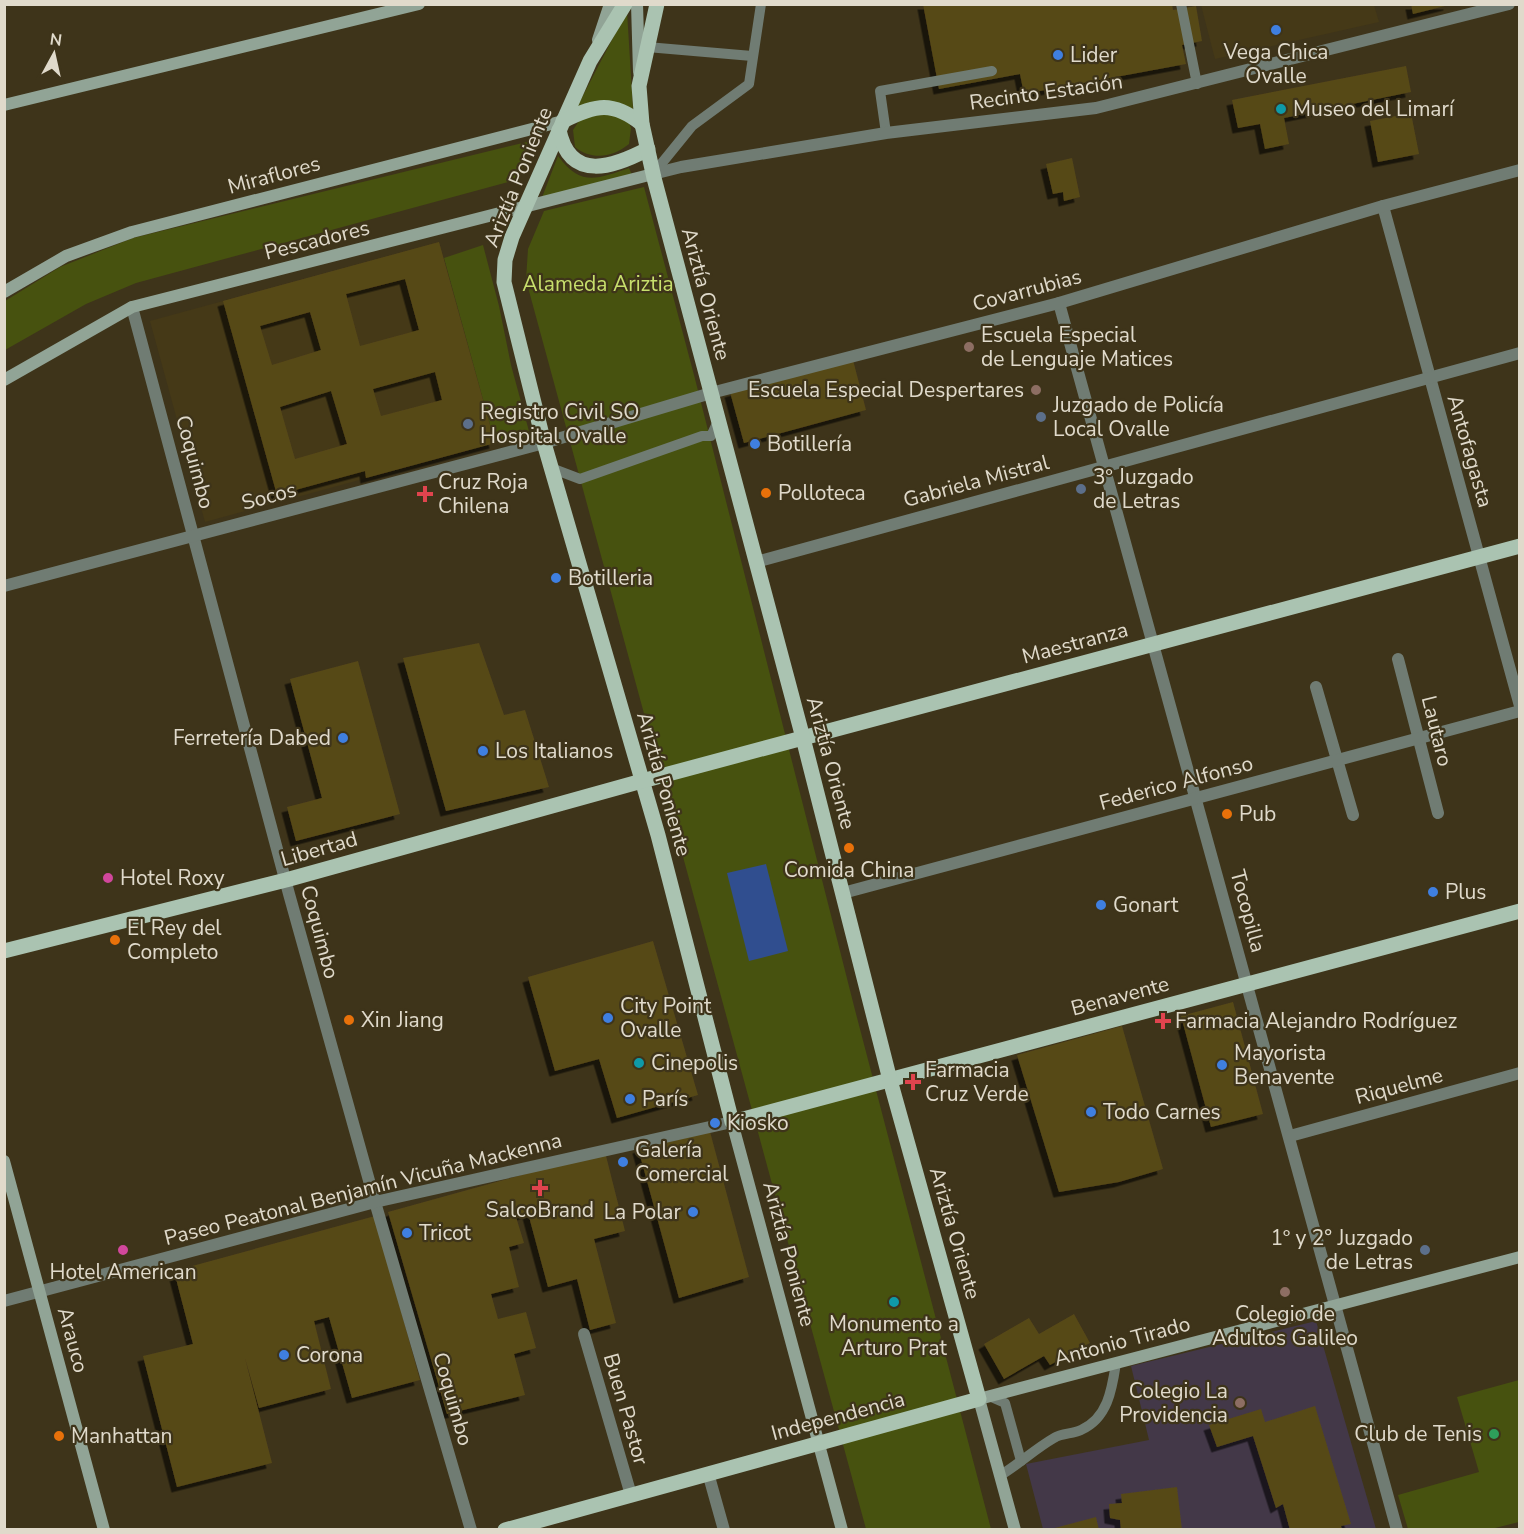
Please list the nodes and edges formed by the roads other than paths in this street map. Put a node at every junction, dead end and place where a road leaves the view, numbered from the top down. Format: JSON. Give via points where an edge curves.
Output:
{"nodes":[{"id":1,"x":419,"y":4,"type":"edge"},
{"id":2,"x":610,"y":4,"type":"edge"},
{"id":3,"x":625,"y":4,"type":"edge"},
{"id":4,"x":637,"y":4,"type":"edge"},
{"id":5,"x":657,"y":4,"type":"edge"},
{"id":6,"x":761,"y":4,"type":"edge"},
{"id":7,"x":1181,"y":4,"type":"edge"},
{"id":8,"x":1509,"y":4,"type":"edge"},
{"id":9,"x":646,"y":47,"type":"junction"},
{"id":10,"x":752,"y":56,"type":"junction"},
{"id":11,"x":590,"y":61,"type":"junction"},
{"id":12,"x":992,"y":71,"type":"dead end"},
{"id":13,"x":1197,"y":84,"type":"junction"},
{"id":14,"x":639,"y":86,"type":"junction"},
{"id":15,"x":4,"y":105,"type":"edge"},
{"id":16,"x":642,"y":124,"type":"junction"},
{"id":17,"x":561,"y":126,"type":"junction"},
{"id":18,"x":886,"y":133,"type":"junction"},
{"id":19,"x":648,"y":149,"type":"junction"},
{"id":20,"x":1520,"y":170,"type":"edge"},
{"id":21,"x":653,"y":174,"type":"junction"},
{"id":22,"x":526,"y":206,"type":"junction"},
{"id":23,"x":1383,"y":206,"type":"junction"},
{"id":24,"x":4,"y":292,"type":"edge"},
{"id":25,"x":1059,"y":303,"type":"junction"},
{"id":26,"x":132,"y":307,"type":"junction"},
{"id":27,"x":1520,"y":353,"type":"edge"},
{"id":28,"x":1429,"y":376,"type":"junction"},
{"id":29,"x":4,"y":380,"type":"edge"},
{"id":30,"x":711,"y":393,"type":"junction"},
{"id":31,"x":718,"y":421,"type":"junction"},
{"id":32,"x":544,"y":443,"type":"junction"},
{"id":33,"x":1103,"y":467,"type":"junction"},
{"id":34,"x":551,"y":468,"type":"junction"},
{"id":35,"x":195,"y":536,"type":"junction"},
{"id":36,"x":1520,"y":546,"type":"edge"},
{"id":37,"x":1480,"y":556,"type":"junction"},
{"id":38,"x":756,"y":562,"type":"junction"},
{"id":39,"x":4,"y":586,"type":"edge"},
{"id":40,"x":1152,"y":644,"type":"junction"},
{"id":41,"x":1398,"y":659,"type":"dead end"},
{"id":42,"x":1316,"y":687,"type":"dead end"},
{"id":43,"x":1520,"y":706,"type":"edge"},
{"id":44,"x":1520,"y":711,"type":"edge"},
{"id":45,"x":803,"y":738,"type":"junction"},
{"id":46,"x":1418,"y":738,"type":"junction"},
{"id":47,"x":1337,"y":760,"type":"junction"},
{"id":48,"x":642,"y":781,"type":"junction"},
{"id":49,"x":1197,"y":798,"type":"junction"},
{"id":50,"x":1438,"y":813,"type":"dead end"},
{"id":51,"x":1353,"y":815,"type":"dead end"},
{"id":52,"x":286,"y":880,"type":"junction"},
{"id":53,"x":843,"y":893,"type":"junction"},
{"id":54,"x":1520,"y":911,"type":"edge"},
{"id":55,"x":4,"y":951,"type":"edge"},
{"id":56,"x":1248,"y":984,"type":"junction"},
{"id":57,"x":1520,"y":1072,"type":"edge"},
{"id":58,"x":890,"y":1080,"type":"junction"},
{"id":59,"x":732,"y":1122,"type":"junction"},
{"id":60,"x":1290,"y":1136,"type":"junction"},
{"id":61,"x":4,"y":1161,"type":"edge"},
{"id":62,"x":375,"y":1202,"type":"junction"},
{"id":63,"x":1520,"y":1257,"type":"edge"},
{"id":64,"x":40,"y":1291,"type":"junction"},
{"id":65,"x":4,"y":1301,"type":"edge"},
{"id":66,"x":1336,"y":1305,"type":"junction"},
{"id":67,"x":584,"y":1334,"type":"dead end"},
{"id":68,"x":1116,"y":1363,"type":"junction"},
{"id":69,"x":984,"y":1397,"type":"junction"},
{"id":70,"x":818,"y":1443,"type":"junction"},
{"id":71,"x":1022,"y":1461,"type":"junction"},
{"id":72,"x":708,"y":1473,"type":"junction"},
{"id":73,"x":1000,"y":1476,"type":"junction"},
{"id":74,"x":631,"y":1495,"type":"junction"},
{"id":75,"x":104,"y":1530,"type":"edge"},
{"id":76,"x":471,"y":1530,"type":"edge"},
{"id":77,"x":505,"y":1530,"type":"edge"},
{"id":78,"x":724,"y":1530,"type":"edge"},
{"id":79,"x":842,"y":1530,"type":"edge"},
{"id":80,"x":1016,"y":1530,"type":"edge"},
{"id":81,"x":1397,"y":1530,"type":"edge"}],
"edges":[{"from":1,"to":15,"type":"street"},
{"from":2,"to":11,"type":"street"},
{"from":3,"to":11,"type":"main road","name":"Ariztía Poniente"},
{"from":4,"to":14,"type":"street"},
{"from":5,"to":9,"type":"main road","name":"Ariztía Oriente"},
{"from":6,"to":10,"type":"lane"},
{"from":7,"to":13,"type":"lane"},
{"from":8,"to":13,"type":"street","name":"Recinto Estación"},
{"from":9,"to":10,"type":"lane"},
{"from":9,"to":14,"type":"main road","name":"Ariztía Oriente"},
{"from":10,"to":21,"type":"lane","via":[[749,84],[692,126]]},
{"from":11,"to":17,"type":"main road","name":"Ariztía Poniente"},
{"from":12,"to":18,"type":"lane","via":[[880,91]]},
{"from":13,"to":18,"type":"street","name":"Recinto Estación","via":[[1096,108]]},
{"from":14,"to":16,"type":"main road","name":"Ariztía Oriente"},
{"from":16,"to":17,"type":"main road","via":[[626,112],[609,107],[577,114]]},
{"from":16,"to":19,"type":"main road","name":"Ariztía Oriente"},
{"from":17,"to":19,"type":"main road","via":[[565,148],[588,166],[623,162]]},
{"from":17,"to":22,"type":"main road","name":"Ariztía Poniente"},
{"from":17,"to":24,"type":"street","name":"Miraflores","via":[[132,232],[66,256]]},
{"from":18,"to":21,"type":"street","name":"Recinto Estación"},
{"from":19,"to":21,"type":"main road","name":"Ariztía Oriente"},
{"from":20,"to":23,"type":"street","name":"Covarrubias"},
{"from":21,"to":22,"type":"street","name":"Pescadores"},
{"from":21,"to":30,"type":"main road","name":"Ariztía Oriente"},
{"from":22,"to":26,"type":"street","name":"Pescadores"},
{"from":22,"to":32,"type":"main road","name":"Ariztía Poniente","via":[[508,249],[504,282]]},
{"from":23,"to":25,"type":"street","name":"Covarrubias"},
{"from":23,"to":28,"type":"street","name":"Antofagasta"},
{"from":25,"to":30,"type":"street","name":"Covarrubias"},
{"from":25,"to":33,"type":"street","name":"Tocopilla"},
{"from":26,"to":29,"type":"street","name":"Pescadores"},
{"from":26,"to":35,"type":"street","name":"Coquimbo"},
{"from":27,"to":28,"type":"street","name":"Gabriela Mistral"},
{"from":28,"to":33,"type":"street","name":"Gabriela Mistral"},
{"from":28,"to":37,"type":"street","name":"Antofagasta"},
{"from":30,"to":31,"type":"main road","name":"Ariztía Oriente"},
{"from":30,"to":32,"type":"street","name":"Covarrubias"},
{"from":31,"to":34,"type":"lane","via":[[711,436],[580,479]]},
{"from":31,"to":38,"type":"main road","name":"Ariztía Oriente"},
{"from":32,"to":34,"type":"main road","name":"Ariztía Poniente"},
{"from":32,"to":35,"type":"street","name":"Socos"},
{"from":33,"to":38,"type":"street","name":"Gabriela Mistral"},
{"from":33,"to":40,"type":"street","name":"Tocopilla"},
{"from":34,"to":48,"type":"main road","name":"Ariztía Poniente"},
{"from":35,"to":39,"type":"street","name":"Socos"},
{"from":35,"to":52,"type":"street","name":"Coquimbo"},
{"from":36,"to":37,"type":"main road","name":"Maestranza"},
{"from":37,"to":40,"type":"main road","name":"Maestranza"},
{"from":37,"to":43,"type":"street","name":"Antofagasta"},
{"from":38,"to":45,"type":"main road","name":"Ariztía Oriente"},
{"from":40,"to":45,"type":"main road","name":"Maestranza"},
{"from":40,"to":49,"type":"street","name":"Tocopilla"},
{"from":41,"to":46,"type":"street","name":"Lautaro"},
{"from":42,"to":47,"type":"street"},
{"from":44,"to":46,"type":"street","name":"Federico Alfonso"},
{"from":45,"to":48,"type":"main road","name":"Maestranza"},
{"from":45,"to":53,"type":"main road","name":"Ariztía Oriente"},
{"from":46,"to":47,"type":"street","name":"Federico Alfonso"},
{"from":46,"to":50,"type":"street","name":"Lautaro"},
{"from":47,"to":49,"type":"street","name":"Federico Alfonso"},
{"from":47,"to":51,"type":"street"},
{"from":48,"to":52,"type":"main road","name":"Libertad"},
{"from":48,"to":59,"type":"main road","name":"Ariztía Poniente"},
{"from":49,"to":53,"type":"street","name":"Federico Alfonso"},
{"from":49,"to":56,"type":"street","name":"Tocopilla"},
{"from":52,"to":55,"type":"main road","name":"Libertad"},
{"from":52,"to":62,"type":"street","name":"Coquimbo"},
{"from":53,"to":58,"type":"main road","name":"Ariztía Oriente"},
{"from":54,"to":56,"type":"main road","name":"Benavente"},
{"from":56,"to":58,"type":"main road","name":"Benavente"},
{"from":56,"to":60,"type":"street","name":"Tocopilla"},
{"from":57,"to":60,"type":"street","name":"Riquelme"},
{"from":58,"to":59,"type":"main road","name":"Benavente"},
{"from":58,"to":69,"type":"main road","name":"Ariztía Oriente"},
{"from":59,"to":62,"type":"street","name":"Paseo Peatonal Benjamín Vicuña Mackenna"},
{"from":59,"to":70,"type":"street","name":"Ariztía Poniente"},
{"from":60,"to":66,"type":"street","name":"Tocopilla"},
{"from":61,"to":64,"type":"street","name":"Arauco"},
{"from":62,"to":64,"type":"street","name":"Paseo Peatonal Benjamín Vicuña Mackenna"},
{"from":62,"to":76,"type":"street","name":"Coquimbo"},
{"from":63,"to":66,"type":"street","name":"Antonio Tirado"},
{"from":64,"to":65,"type":"street","name":"Paseo Peatonal Benjamín Vicuña Mackenna"},
{"from":64,"to":75,"type":"street","name":"Arauco"},
{"from":66,"to":68,"type":"street","name":"Antonio Tirado"},
{"from":66,"to":81,"type":"street","name":"Tocopilla"},
{"from":67,"to":74,"type":"street","name":"Buen Pastor"},
{"from":68,"to":69,"type":"street","name":"Antonio Tirado"},
{"from":68,"to":71,"type":"lane","via":[[1112,1392],[1094,1422],[1080,1431],[1057,1436]]},
{"from":69,"to":70,"type":"main road","name":"Independencia"},
{"from":69,"to":71,"type":"lane","via":[[1005,1403]]},
{"from":69,"to":73,"type":"street","name":"Ariztía Oriente"},
{"from":70,"to":72,"type":"main road","name":"Independencia"},
{"from":70,"to":79,"type":"street","name":"Ariztía Poniente"},
{"from":71,"to":73,"type":"lane"},
{"from":72,"to":74,"type":"main road","name":"Independencia"},
{"from":72,"to":78,"type":"street"},
{"from":73,"to":80,"type":"street","name":"Ariztía Oriente"},
{"from":74,"to":77,"type":"main road","name":"Independencia"}]}
